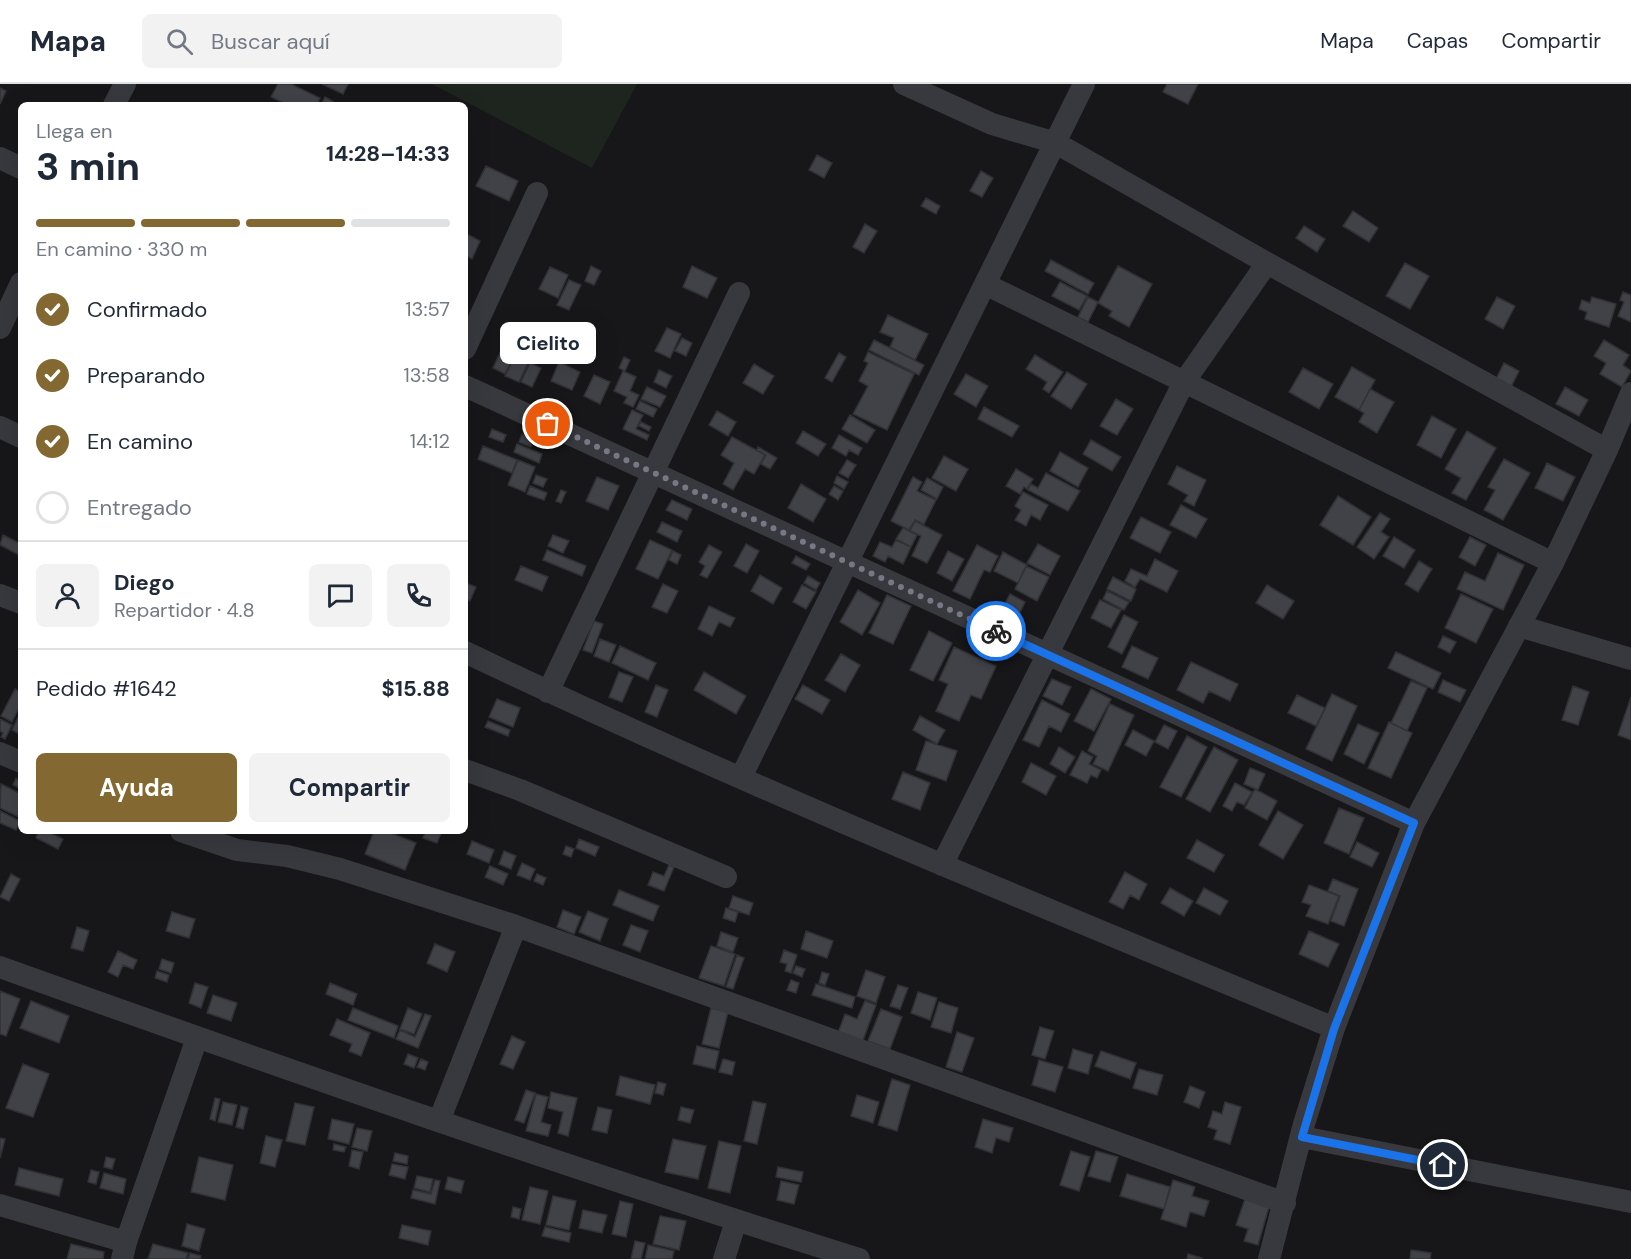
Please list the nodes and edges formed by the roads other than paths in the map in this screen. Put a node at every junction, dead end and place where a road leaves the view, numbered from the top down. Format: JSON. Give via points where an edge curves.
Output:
{"nodes":[{"id":1,"x":125,"y":84,"type":"edge"},
{"id":2,"x":904,"y":84,"type":"edge"},
{"id":3,"x":1084,"y":84,"type":"edge"},
{"id":4,"x":116,"y":102,"type":"edge"},
{"id":5,"x":1056,"y":143,"type":"junction"},
{"id":6,"x":0,"y":158,"type":"edge"},
{"id":7,"x":18,"y":167,"type":"edge"},
{"id":8,"x":537,"y":193,"type":"dead end"},
{"id":9,"x":1267,"y":262,"type":"junction"},
{"id":10,"x":985,"y":284,"type":"junction"},
{"id":11,"x":18,"y":289,"type":"edge"},
{"id":12,"x":739,"y":292,"type":"dead end"},
{"id":13,"x":0,"y":328,"type":"edge"},
{"id":14,"x":468,"y":342,"type":"edge"},
{"id":15,"x":1184,"y":382,"type":"junction"},
{"id":16,"x":468,"y":387,"type":"edge"},
{"id":17,"x":1631,"y":393,"type":"edge"},
{"id":18,"x":0,"y":427,"type":"edge"},
{"id":19,"x":18,"y":436,"type":"edge"},
{"id":20,"x":1607,"y":450,"type":"junction"},
{"id":21,"x":652,"y":472,"type":"junction"},
{"id":22,"x":846,"y":561,"type":"junction"},
{"id":23,"x":1553,"y":563,"type":"junction"},
{"id":24,"x":0,"y":595,"type":"edge"},
{"id":25,"x":18,"y":602,"type":"edge"},
{"id":26,"x":1519,"y":626,"type":"junction"},
{"id":27,"x":468,"y":653,"type":"edge"},
{"id":28,"x":1047,"y":654,"type":"junction"},
{"id":29,"x":1631,"y":659,"type":"edge"},
{"id":30,"x":548,"y":692,"type":"junction"},
{"id":31,"x":0,"y":753,"type":"edge"},
{"id":32,"x":18,"y":761,"type":"edge"},
{"id":33,"x":468,"y":771,"type":"edge"},
{"id":34,"x":741,"y":777,"type":"junction"},
{"id":35,"x":1414,"y":823,"type":"junction"},
{"id":36,"x":199,"y":834,"type":"edge"},
{"id":37,"x":242,"y":841,"type":"edge"},
{"id":38,"x":942,"y":865,"type":"junction"},
{"id":39,"x":726,"y":877,"type":"dead end"},
{"id":40,"x":516,"y":926,"type":"junction"},
{"id":41,"x":0,"y":967,"type":"edge"},
{"id":42,"x":1334,"y":1029,"type":"junction"},
{"id":43,"x":197,"y":1038,"type":"junction"},
{"id":44,"x":439,"y":1121,"type":"junction"},
{"id":45,"x":1302,"y":1137,"type":"junction"},
{"id":46,"x":1631,"y":1202,"type":"edge"},
{"id":47,"x":1285,"y":1203,"type":"junction"},
{"id":48,"x":0,"y":1204,"type":"edge"},
{"id":49,"x":736,"y":1221,"type":"junction"},
{"id":50,"x":124,"y":1250,"type":"edge"},
{"id":51,"x":1272,"y":1258,"type":"edge"},
{"id":52,"x":724,"y":1259,"type":"edge"},
{"id":53,"x":859,"y":1259,"type":"edge"}],
"edges":[{"from":1,"to":4,"type":"street"},
{"from":2,"to":5,"type":"street","via":[[992,124]]},
{"from":3,"to":5,"type":"street"},
{"from":5,"to":9,"type":"street"},
{"from":5,"to":10,"type":"street"},
{"from":6,"to":7,"type":"street"},
{"from":8,"to":14,"type":"street"},
{"from":9,"to":15,"type":"street"},
{"from":9,"to":20,"type":"street"},
{"from":10,"to":15,"type":"street"},
{"from":10,"to":22,"type":"street"},
{"from":11,"to":13,"type":"street"},
{"from":12,"to":21,"type":"street"},
{"from":15,"to":23,"type":"street"},
{"from":15,"to":28,"type":"street"},
{"from":16,"to":21,"type":"street"},
{"from":17,"to":20,"type":"street"},
{"from":18,"to":19,"type":"street"},
{"from":20,"to":23,"type":"street"},
{"from":21,"to":22,"type":"street"},
{"from":21,"to":30,"type":"street"},
{"from":22,"to":28,"type":"street"},
{"from":22,"to":34,"type":"street"},
{"from":23,"to":26,"type":"street"},
{"from":24,"to":25,"type":"street"},
{"from":26,"to":29,"type":"street"},
{"from":26,"to":35,"type":"street"},
{"from":27,"to":30,"type":"street"},
{"from":28,"to":35,"type":"street"},
{"from":28,"to":38,"type":"street"},
{"from":30,"to":34,"type":"street"},
{"from":31,"to":32,"type":"street"},
{"from":33,"to":39,"type":"street"},
{"from":34,"to":38,"type":"street"},
{"from":35,"to":42,"type":"street"},
{"from":36,"to":37,"type":"street"},
{"from":37,"to":40,"type":"street"},
{"from":38,"to":42,"type":"street"},
{"from":40,"to":44,"type":"street"},
{"from":40,"to":47,"type":"street"},
{"from":41,"to":43,"type":"street"},
{"from":42,"to":45,"type":"street"},
{"from":43,"to":44,"type":"street"},
{"from":43,"to":50,"type":"street"},
{"from":44,"to":49,"type":"street"},
{"from":45,"to":46,"type":"street"},
{"from":45,"to":47,"type":"street"},
{"from":47,"to":51,"type":"street"},
{"from":48,"to":50,"type":"street"},
{"from":49,"to":52,"type":"street"},
{"from":49,"to":53,"type":"street"}]}
